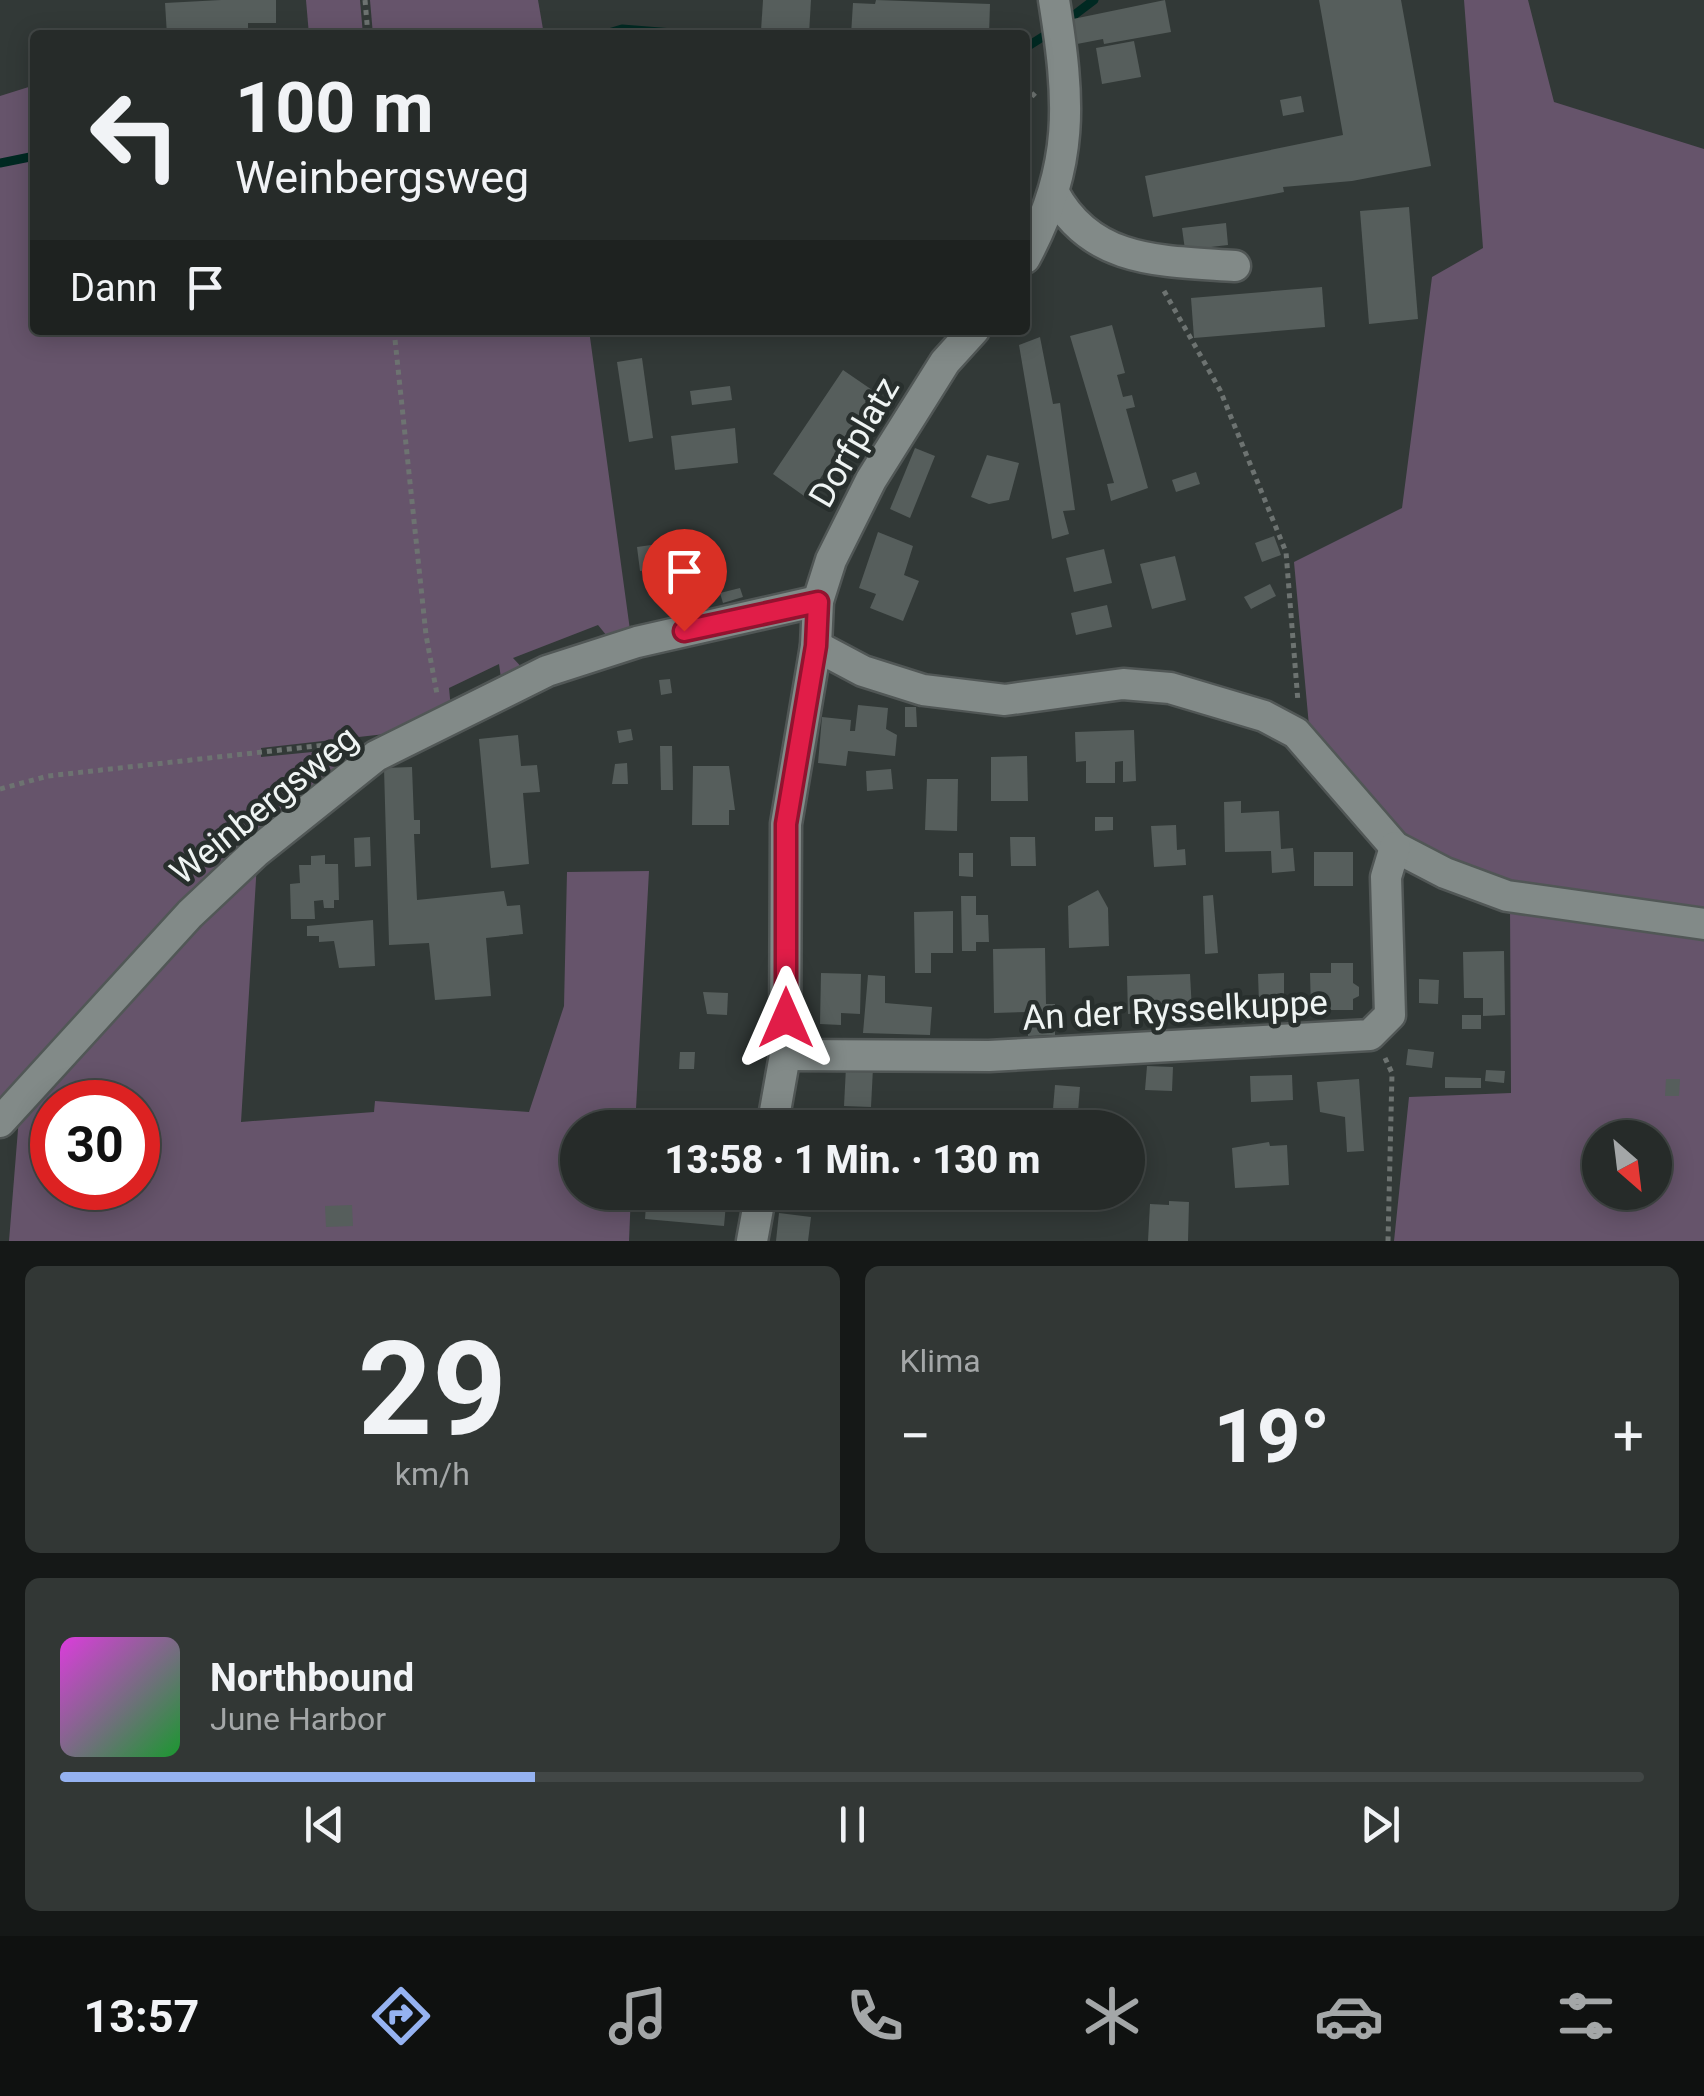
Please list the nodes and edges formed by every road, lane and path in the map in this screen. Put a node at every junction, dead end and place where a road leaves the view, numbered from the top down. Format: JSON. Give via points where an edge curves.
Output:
{"nodes":[{"id":1,"x":365,"y":0,"type":"edge"},
{"id":2,"x":1055,"y":5,"type":"edge"},
{"id":3,"x":368,"y":30,"type":"edge"},
{"id":4,"x":1054,"y":193,"type":"junction"},
{"id":5,"x":1030,"y":247,"type":"edge"},
{"id":6,"x":1143,"y":260,"type":"junction"},
{"id":7,"x":1235,"y":266,"type":"dead end"},
{"id":8,"x":395,"y":335,"type":"edge"},
{"id":9,"x":969,"y":335,"type":"edge"},
{"id":10,"x":818,"y":602,"type":"junction"},
{"id":11,"x":816,"y":646,"type":"junction"},
{"id":12,"x":438,"y":701,"type":"dead end"},
{"id":13,"x":1296,"y":733,"type":"junction"},
{"id":14,"x":373,"y":759,"type":"junction"},
{"id":15,"x":0,"y":789,"type":"edge"},
{"id":16,"x":1395,"y":847,"type":"junction"},
{"id":17,"x":1704,"y":924,"type":"edge"},
{"id":18,"x":1370,"y":1036,"type":"junction"},
{"id":19,"x":785,"y":1054,"type":"junction"},
{"id":20,"x":775,"y":1110,"type":"edge"},
{"id":21,"x":0,"y":1122,"type":"edge"},
{"id":22,"x":757,"y":1210,"type":"edge"},
{"id":23,"x":752,"y":1241,"type":"edge"},
{"id":24,"x":1388,"y":1241,"type":"edge"}],
"edges":[{"from":1,"to":3,"type":"path"},
{"from":2,"to":4,"type":"street","via":[[1068,129]]},
{"from":4,"to":5,"type":"street"},
{"from":4,"to":6,"type":"street","via":[[1086,234],[1111,251]]},
{"from":6,"to":7,"type":"street"},
{"from":6,"to":13,"type":"path","via":[[1220,390],[1286,552]]},
{"from":8,"to":12,"type":"path"},
{"from":9,"to":10,"type":"street","name":"Dorfplatz","via":[[944,362],[871,480]]},
{"from":10,"to":11,"type":"street","name":"Dorfplatz"},
{"from":10,"to":14,"type":"street","name":"Weinbergsweg","via":[[638,642],[547,671]]},
{"from":11,"to":13,"type":"street","via":[[863,671],[922,690],[1005,700],[1123,684],[1170,688],[1264,716]]},
{"from":11,"to":19,"type":"street","name":"Dorfplatz","via":[[786,824]]},
{"from":13,"to":16,"type":"street"},
{"from":14,"to":15,"type":"path","via":[[343,742],[48,776]]},
{"from":14,"to":21,"type":"street","name":"Weinbergsweg","via":[[190,914]]},
{"from":16,"to":17,"type":"street","via":[[1507,896]]},
{"from":16,"to":18,"type":"street","name":"An der Rysselkuppe","via":[[1386,877],[1390,1015]]},
{"from":18,"to":19,"type":"street","name":"An der Rysselkuppe","via":[[988,1056]]},
{"from":18,"to":24,"type":"path","via":[[1392,1072]]},
{"from":19,"to":20,"type":"street","name":"Dorfplatz"},
{"from":22,"to":23,"type":"street"}]}
